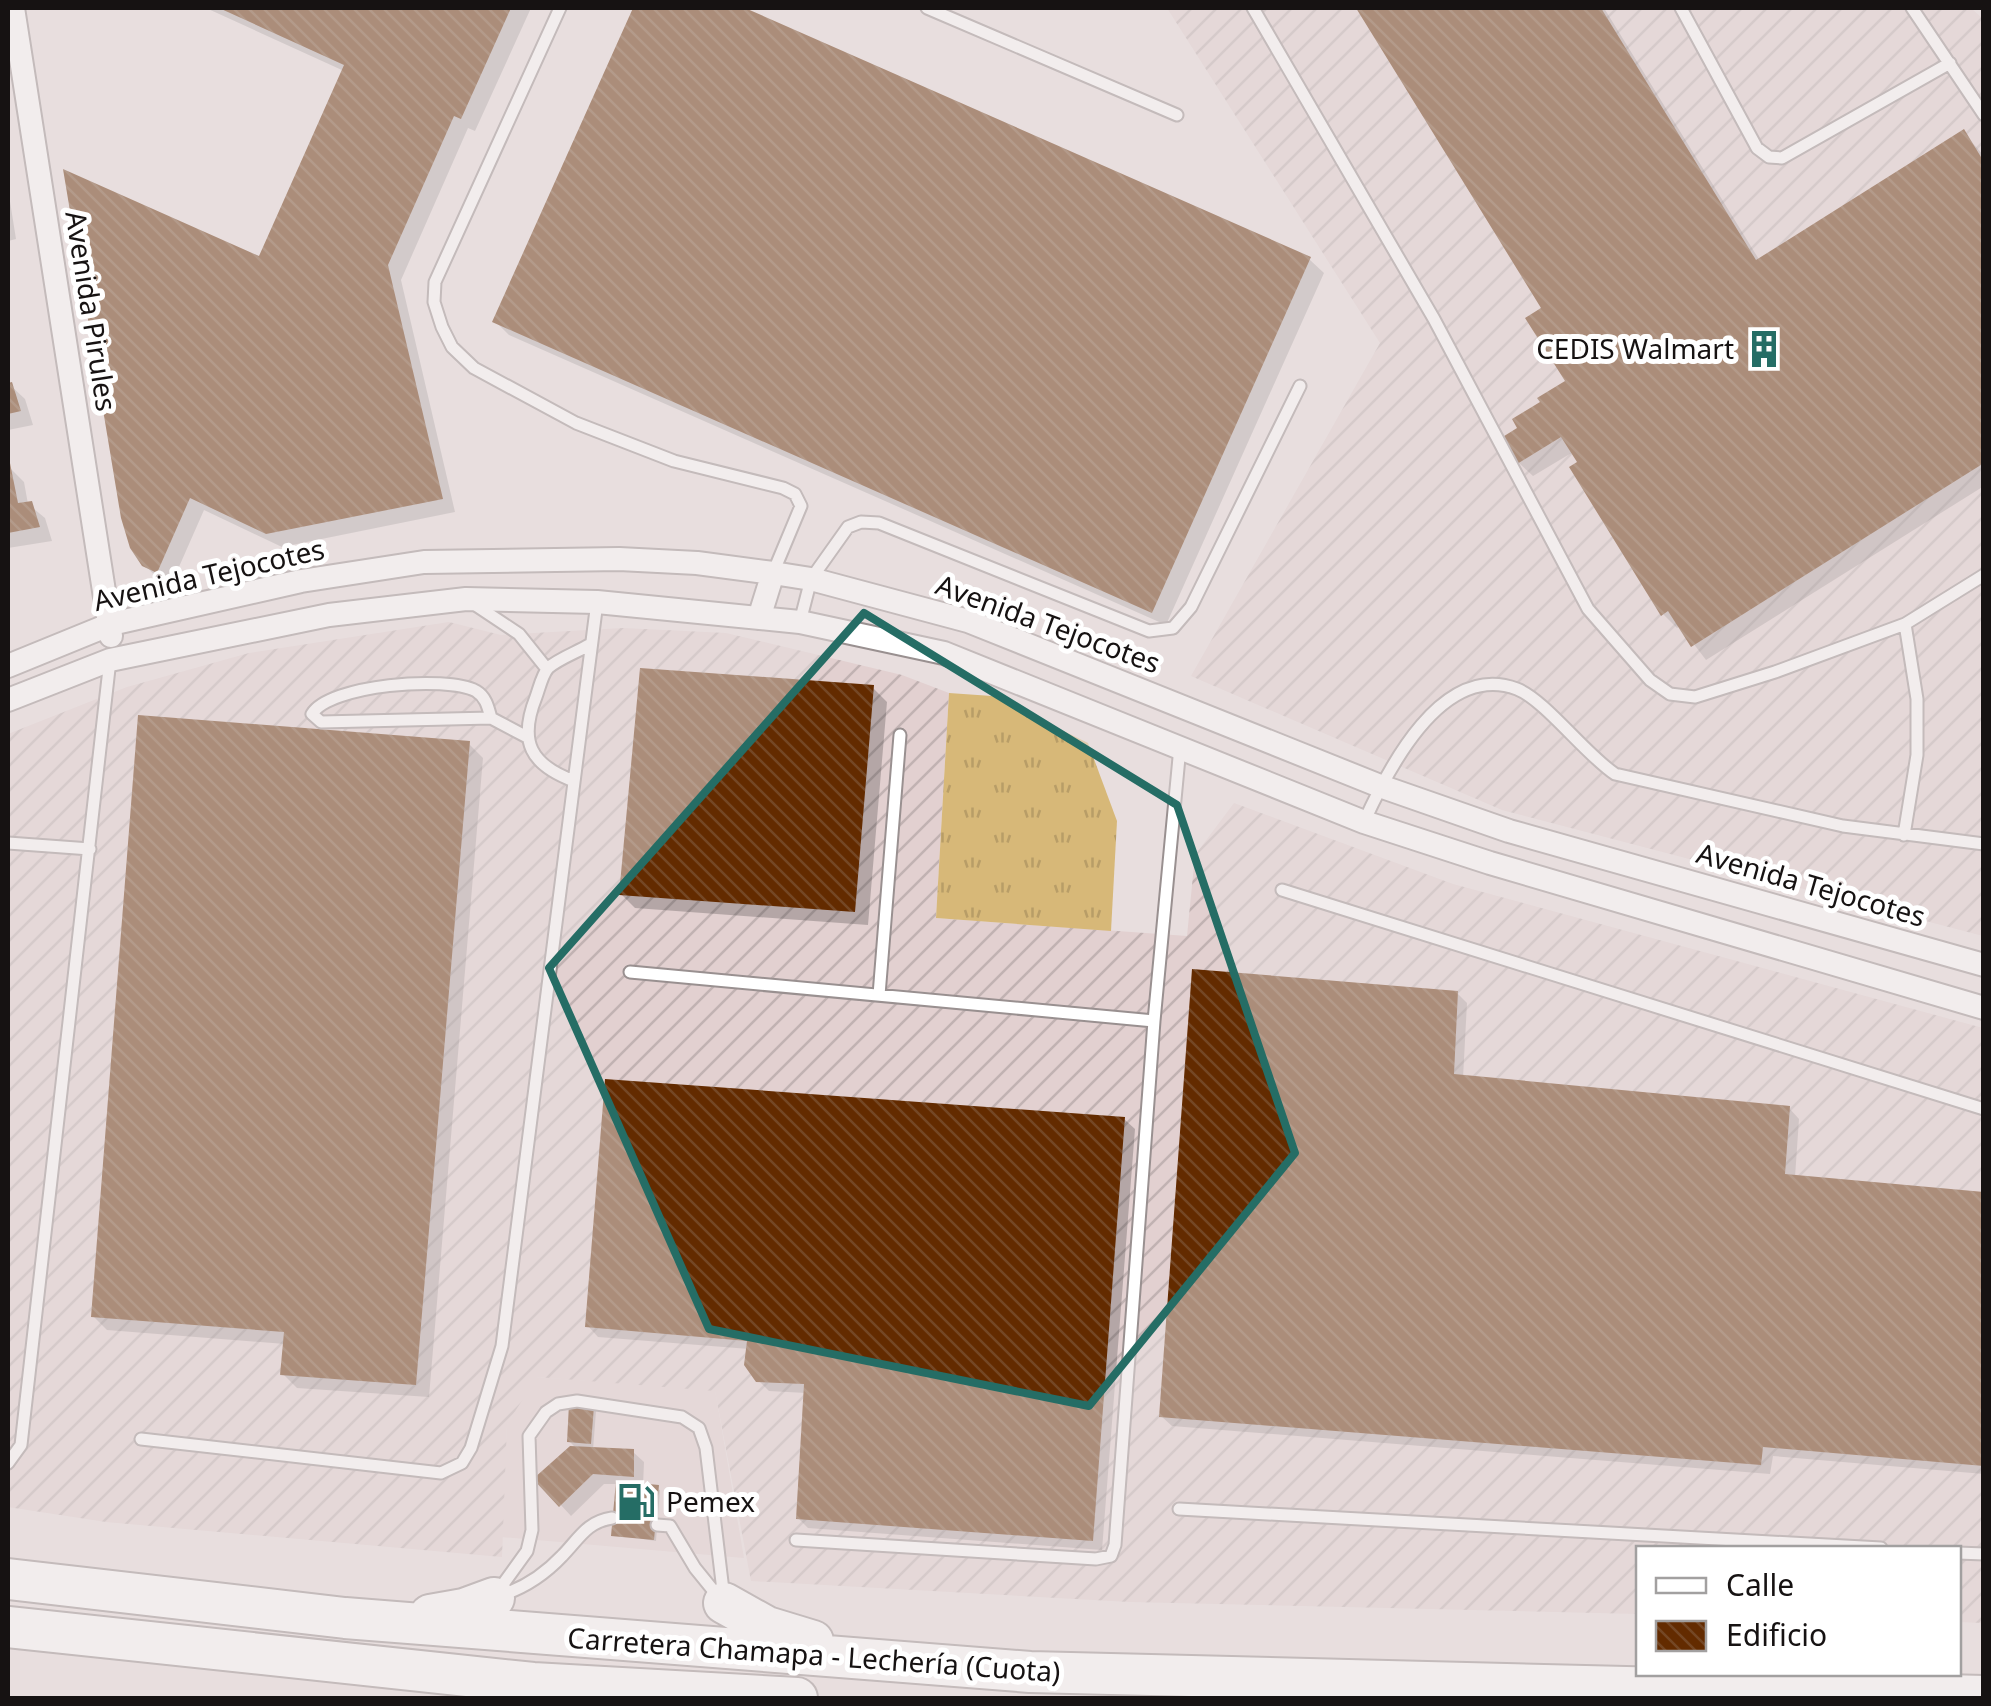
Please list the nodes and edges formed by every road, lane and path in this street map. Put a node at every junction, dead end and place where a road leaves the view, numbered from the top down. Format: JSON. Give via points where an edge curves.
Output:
{"nodes":[{"id":1,"x":12,"y":8,"type":"edge"},
{"id":2,"x":560,"y":8,"type":"edge"},
{"id":3,"x":927,"y":8,"type":"edge"},
{"id":4,"x":1253,"y":8,"type":"edge"},
{"id":5,"x":1681,"y":8,"type":"edge"},
{"id":6,"x":1912,"y":8,"type":"edge"},
{"id":7,"x":1950,"y":64,"type":"junction"},
{"id":8,"x":1178,"y":115,"type":"dead end"},
{"id":9,"x":1984,"y":115,"type":"edge"},
{"id":10,"x":1300,"y":386,"type":"dead end"},
{"id":11,"x":774,"y":573,"type":"junction"},
{"id":12,"x":1984,"y":575,"type":"edge"},
{"id":13,"x":812,"y":579,"type":"junction"},
{"id":14,"x":466,"y":598,"type":"junction"},
{"id":15,"x":596,"y":602,"type":"junction"},
{"id":16,"x":760,"y":618,"type":"junction"},
{"id":17,"x":800,"y":622,"type":"junction"},
{"id":18,"x":111,"y":624,"type":"junction"},
{"id":19,"x":1904,"y":624,"type":"junction"},
{"id":20,"x":589,"y":645,"type":"junction"},
{"id":21,"x":110,"y":660,"type":"junction"},
{"id":22,"x":8,"y":666,"type":"edge"},
{"id":23,"x":547,"y":669,"type":"junction"},
{"id":24,"x":8,"y":700,"type":"edge"},
{"id":25,"x":491,"y":718,"type":"junction"},
{"id":26,"x":900,"y":734,"type":"dead end"},
{"id":27,"x":527,"y":738,"type":"junction"},
{"id":28,"x":1180,"y":747,"type":"junction"},
{"id":29,"x":574,"y":781,"type":"junction"},
{"id":30,"x":1380,"y":786,"type":"junction"},
{"id":31,"x":1364,"y":822,"type":"junction"},
{"id":32,"x":1904,"y":835,"type":"junction"},
{"id":33,"x":8,"y":843,"type":"edge"},
{"id":34,"x":1984,"y":844,"type":"edge"},
{"id":35,"x":90,"y":849,"type":"junction"},
{"id":36,"x":1282,"y":890,"type":"dead end"},
{"id":37,"x":1984,"y":964,"type":"edge"},
{"id":38,"x":630,"y":972,"type":"dead end"},
{"id":39,"x":879,"y":995,"type":"junction"},
{"id":40,"x":1984,"y":1008,"type":"edge"},
{"id":41,"x":1154,"y":1021,"type":"junction"},
{"id":42,"x":1984,"y":1109,"type":"edge"},
{"id":43,"x":141,"y":1440,"type":"dead end"},
{"id":44,"x":8,"y":1463,"type":"edge"},
{"id":45,"x":1180,"y":1509,"type":"dead end"},
{"id":46,"x":612,"y":1518,"type":"dead end"},
{"id":47,"x":657,"y":1525,"type":"dead end"},
{"id":48,"x":796,"y":1540,"type":"dead end"},
{"id":49,"x":1845,"y":1546,"type":"edge"},
{"id":50,"x":8,"y":1579,"type":"edge"},
{"id":51,"x":494,"y":1598,"type":"junction"},
{"id":52,"x":724,"y":1603,"type":"junction"},
{"id":53,"x":345,"y":1618,"type":"junction"},
{"id":54,"x":8,"y":1627,"type":"edge"},
{"id":55,"x":1030,"y":1672,"type":"junction"},
{"id":56,"x":1984,"y":1696,"type":"edge"},
{"id":57,"x":797,"y":1698,"type":"edge"}],
"edges":[{"from":1,"to":18,"type":"street","name":"Avenida Pirules"},
{"from":2,"to":11,"type":"lane","via":[[435,282],[442,327],[474,368],[576,423],[674,461],[795,494],[801,506]]},
{"from":3,"to":8,"type":"lane"},
{"from":4,"to":19,"type":"lane","via":[[1434,319],[1588,609],[1650,680],[1670,694],[1695,697]]},
{"from":5,"to":7,"type":"lane","via":[[1769,157],[1782,158]]},
{"from":6,"to":7,"type":"lane"},
{"from":7,"to":9,"type":"lane"},
{"from":10,"to":13,"type":"lane","via":[[1191,607],[1173,628],[1149,631],[879,524],[848,527]]},
{"from":11,"to":13,"type":"street","name":"Avenida Tejocotes"},
{"from":11,"to":16,"type":"street"},
{"from":11,"to":18,"type":"street","name":"Avenida Tejocotes","via":[[620,559],[424,562],[301,581]]},
{"from":12,"to":19,"type":"lane"},
{"from":13,"to":17,"type":"lane"},
{"from":13,"to":30,"type":"street","name":"Avenida Tejocotes","via":[[968,621]]},
{"from":14,"to":15,"type":"street"},
{"from":14,"to":21,"type":"street","via":[[329,615]]},
{"from":14,"to":23,"type":"lane","via":[[519,634]]},
{"from":15,"to":16,"type":"street"},
{"from":15,"to":20,"type":"lane"},
{"from":16,"to":17,"type":"street"},
{"from":17,"to":28,"type":"street","via":[[944,653]]},
{"from":18,"to":21,"type":"street","name":"Avenida Pirules"},
{"from":18,"to":22,"type":"street","name":"Avenida Tejocotes"},
{"from":19,"to":32,"type":"lane","via":[[1917,698]]},
{"from":20,"to":23,"type":"lane"},
{"from":20,"to":29,"type":"lane"},
{"from":21,"to":24,"type":"street"},
{"from":21,"to":35,"type":"lane"},
{"from":23,"to":27,"type":"lane"},
{"from":25,"to":25,"type":"lane","via":[[322,722],[312,714],[320,704],[352,694],[436,682],[474,690]]},
{"from":25,"to":27,"type":"lane"},
{"from":26,"to":39,"type":"lane"},
{"from":27,"to":29,"type":"lane","via":[[548,771]]},
{"from":28,"to":31,"type":"street"},
{"from":28,"to":41,"type":"lane"},
{"from":29,"to":43,"type":"lane","via":[[502,1346],[462,1464],[441,1473]]},
{"from":30,"to":31,"type":"lane"},
{"from":30,"to":32,"type":"lane","via":[[1425,719],[1457,694],[1484,686],[1518,689],[1614,774]]},
{"from":30,"to":37,"type":"street","name":"Avenida Tejocotes","via":[[1509,831]]},
{"from":31,"to":40,"type":"street"},
{"from":32,"to":34,"type":"lane"},
{"from":33,"to":35,"type":"lane"},
{"from":35,"to":44,"type":"lane","via":[[20,1445]]},
{"from":36,"to":42,"type":"lane"},
{"from":38,"to":39,"type":"lane"},
{"from":39,"to":41,"type":"lane"},
{"from":41,"to":48,"type":"lane","via":[[1111,1556]]},
{"from":45,"to":49,"type":"lane"},
{"from":46,"to":51,"type":"lane","via":[[588,1525],[524,1588]]},
{"from":47,"to":52,"type":"lane","via":[[670,1526]]},
{"from":50,"to":53,"type":"highway","name":"Carretera Chamapa - Lechería (Cuota)"},
{"from":51,"to":52,"type":"lane","via":[[527,1551],[532,1530],[529,1436],[546,1412],[577,1402],[682,1417],[698,1428]]},
{"from":51,"to":53,"type":"highway","via":[[437,1615]]},
{"from":52,"to":55,"type":"highway","via":[[768,1628],[808,1640],[935,1653]]},
{"from":53,"to":55,"type":"highway","name":"Carretera Chamapa - Lechería (Cuota)"},
{"from":54,"to":57,"type":"highway","name":"Carretera Chamapa - Lechería (Cuota)","via":[[533,1683]]},
{"from":55,"to":56,"type":"highway","name":"Carretera Chamapa - Lechería (Cuota)"}]}
